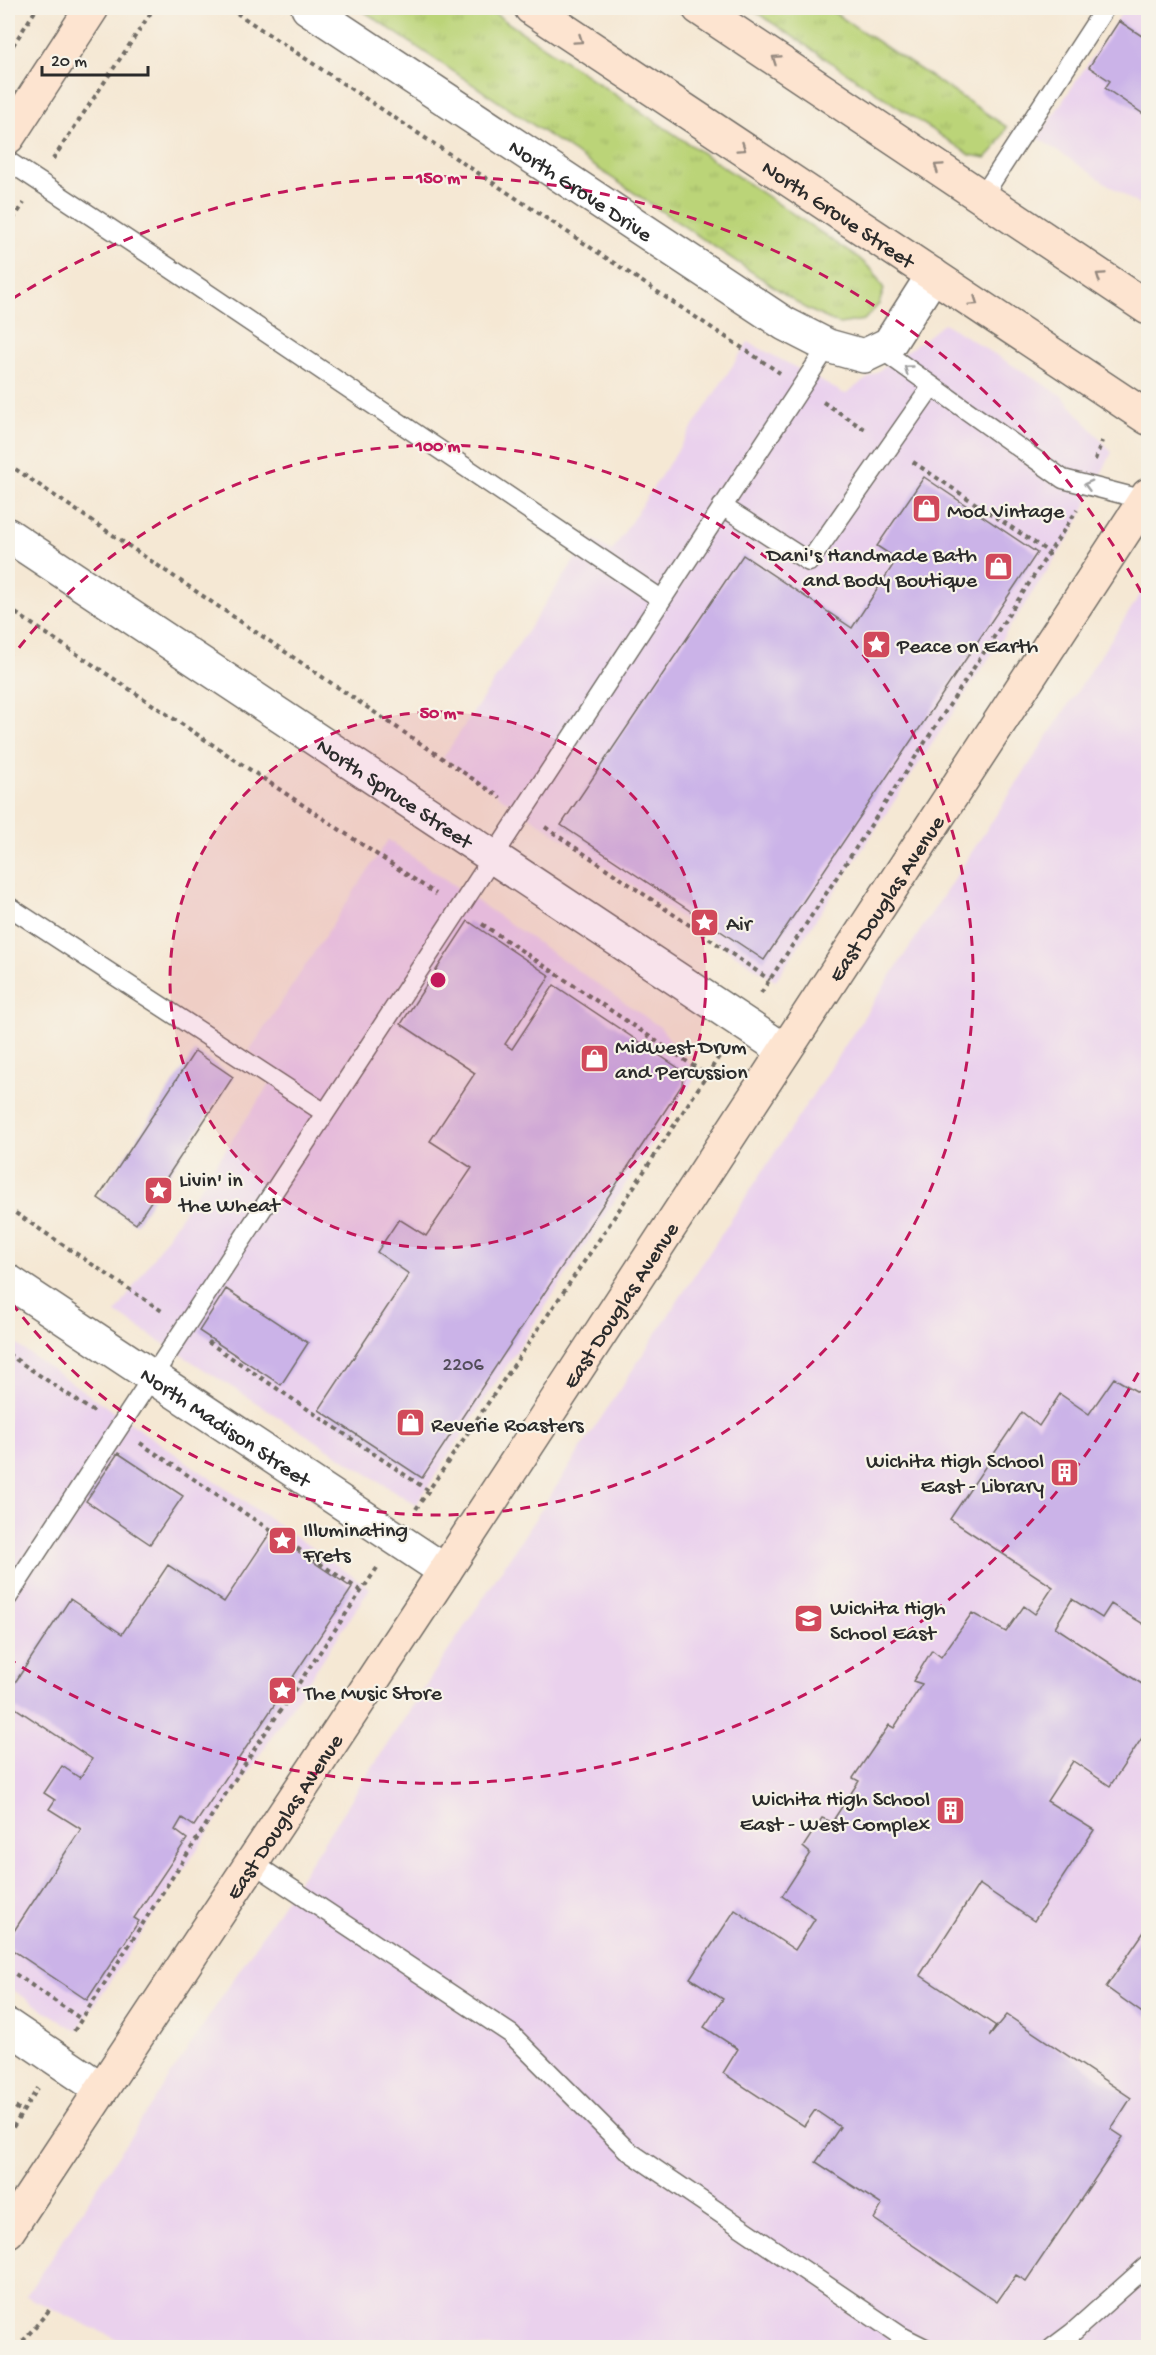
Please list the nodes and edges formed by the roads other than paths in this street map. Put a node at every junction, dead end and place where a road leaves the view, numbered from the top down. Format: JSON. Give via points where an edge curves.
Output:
{"nodes":[{"id":1,"x":92,"y":8,"type":"edge"},
{"id":2,"x":308,"y":8,"type":"edge"},
{"id":3,"x":531,"y":8,"type":"edge"},
{"id":4,"x":699,"y":8,"type":"edge"},
{"id":5,"x":1105,"y":8,"type":"edge"},
{"id":6,"x":8,"y":137,"type":"edge"},
{"id":7,"x":8,"y":161,"type":"edge"},
{"id":8,"x":982,"y":197,"type":"junction"},
{"id":9,"x":933,"y":275,"type":"junction"},
{"id":10,"x":1149,"y":308,"type":"edge"},
{"id":11,"x":828,"y":346,"type":"junction"},
{"id":12,"x":871,"y":352,"type":"junction"},
{"id":13,"x":932,"y":386,"type":"junction"},
{"id":14,"x":1149,"y":418,"type":"edge"},
{"id":15,"x":1147,"y":497,"type":"edge"},
{"id":16,"x":722,"y":506,"type":"junction"},
{"id":17,"x":8,"y":535,"type":"edge"},
{"id":18,"x":661,"y":599,"type":"junction"},
{"id":19,"x":491,"y":857,"type":"junction"},
{"id":20,"x":8,"y":906,"type":"edge"},
{"id":21,"x":784,"y":1050,"type":"junction"},
{"id":22,"x":325,"y":1113,"type":"junction"},
{"id":23,"x":8,"y":1281,"type":"edge"},
{"id":24,"x":153,"y":1378,"type":"junction"},
{"id":25,"x":445,"y":1571,"type":"junction"},
{"id":26,"x":8,"y":1597,"type":"edge"},
{"id":27,"x":253,"y":1863,"type":"junction"},
{"id":28,"x":8,"y":2026,"type":"edge"},
{"id":29,"x":101,"y":2089,"type":"junction"},
{"id":30,"x":8,"y":2231,"type":"edge"},
{"id":31,"x":1149,"y":2265,"type":"edge"},
{"id":32,"x":925,"y":2348,"type":"edge"},
{"id":33,"x":1052,"y":2348,"type":"edge"}],
"edges":[{"from":1,"to":6,"type":"main road"},
{"from":2,"to":11,"type":"street","name":"North Grove Drive","via":[[785,324]]},
{"from":3,"to":9,"type":"main road","name":"North Grove Street","one_way":true},
{"from":8,"to":4,"type":"main road","one_way":true},
{"from":5,"to":8,"type":"lane"},
{"from":7,"to":18,"type":"lane"},
{"from":10,"to":8,"type":"main road","one_way":true},
{"from":9,"to":12,"type":"street","via":[[889,344]]},
{"from":9,"to":14,"type":"main road","name":"North Grove Street","one_way":true},
{"from":11,"to":12,"type":"street","name":"North Grove Drive"},
{"from":11,"to":16,"type":"lane"},
{"from":13,"to":12,"type":"lane","one_way":true},
{"from":15,"to":13,"type":"lane","one_way":true,"via":[[1064,478]]},
{"from":13,"to":16,"type":"lane","via":[[809,562]]},
{"from":15,"to":21,"type":"main road","name":"East Douglas Avenue"},
{"from":16,"to":18,"type":"lane"},
{"from":17,"to":19,"type":"street","name":"North Spruce Street"},
{"from":18,"to":19,"type":"lane"},
{"from":19,"to":21,"type":"street","name":"North Spruce Street"},
{"from":19,"to":22,"type":"lane"},
{"from":20,"to":22,"type":"lane"},
{"from":21,"to":25,"type":"main road","name":"East Douglas Avenue"},
{"from":22,"to":24,"type":"lane"},
{"from":23,"to":24,"type":"street","name":"North Madison Street"},
{"from":24,"to":25,"type":"street","name":"North Madison Street"},
{"from":24,"to":26,"type":"lane"},
{"from":25,"to":27,"type":"main road","name":"East Douglas Avenue"},
{"from":27,"to":29,"type":"main road","name":"East Douglas Avenue"},
{"from":27,"to":32,"type":"lane","via":[[511,2034],[627,2150],[892,2330]]},
{"from":28,"to":29,"type":"street"},
{"from":29,"to":30,"type":"main road","name":"East Douglas Avenue"},
{"from":31,"to":33,"type":"lane"}]}
